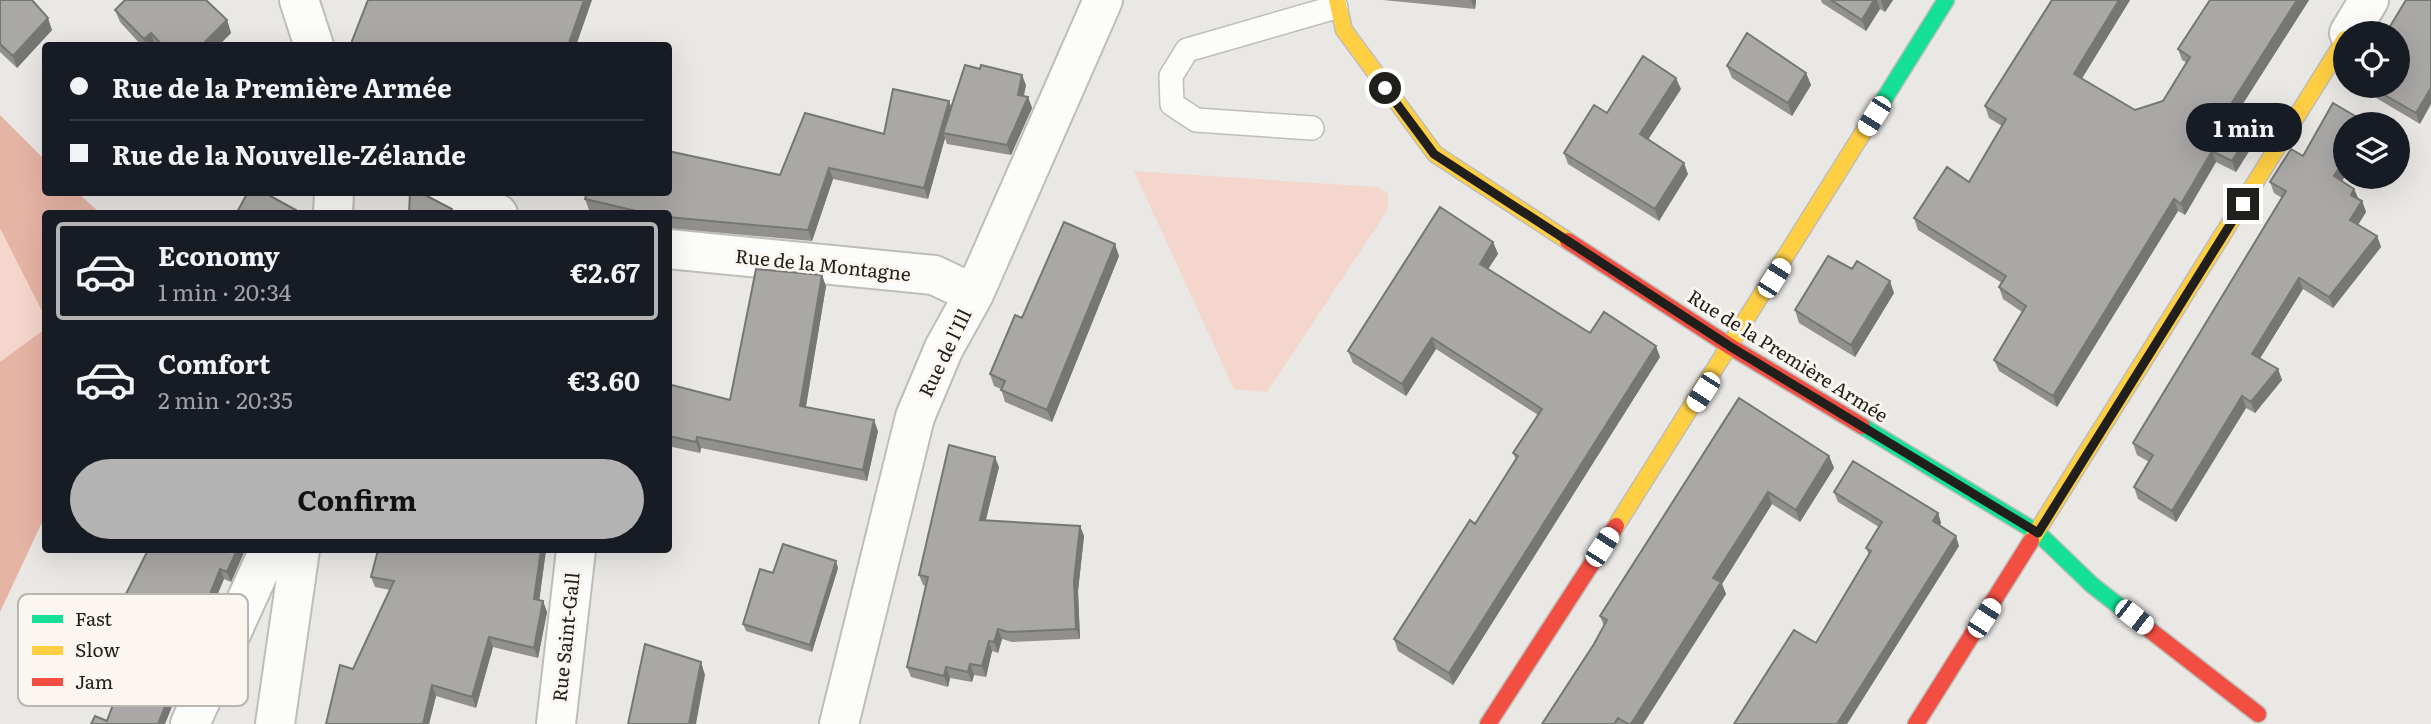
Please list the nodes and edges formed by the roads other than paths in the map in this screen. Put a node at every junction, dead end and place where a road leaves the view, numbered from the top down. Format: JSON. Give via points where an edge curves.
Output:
{"nodes":[{"id":1,"x":299,"y":0,"type":"edge"},
{"id":2,"x":1103,"y":0,"type":"edge"},
{"id":3,"x":1946,"y":0,"type":"edge"},
{"id":4,"x":2369,"y":0,"type":"edge"},
{"id":5,"x":1337,"y":3,"type":"edge"},
{"id":6,"x":2356,"y":21,"type":"edge"},
{"id":7,"x":312,"y":42,"type":"edge"},
{"id":8,"x":2333,"y":58,"type":"edge"},
{"id":9,"x":1312,"y":128,"type":"dead end"},
{"id":10,"x":455,"y":196,"type":"edge"},
{"id":11,"x":489,"y":210,"type":"edge"},
{"id":12,"x":672,"y":249,"type":"edge"},
{"id":13,"x":974,"y":294,"type":"junction"},
{"id":14,"x":1731,"y":347,"type":"junction"},
{"id":15,"x":2038,"y":533,"type":"junction"},
{"id":16,"x":268,"y":553,"type":"edge"},
{"id":17,"x":300,"y":553,"type":"edge"},
{"id":18,"x":576,"y":553,"type":"edge"},
{"id":19,"x":248,"y":596,"type":"edge"},
{"id":20,"x":198,"y":706,"type":"edge"},
{"id":21,"x":2258,"y":715,"type":"dead end"},
{"id":22,"x":190,"y":724,"type":"edge"},
{"id":23,"x":275,"y":724,"type":"edge"},
{"id":24,"x":556,"y":724,"type":"edge"},
{"id":25,"x":839,"y":724,"type":"edge"},
{"id":26,"x":1488,"y":724,"type":"edge"},
{"id":27,"x":1916,"y":724,"type":"edge"}],
"edges":[{"from":1,"to":7,"type":"street"},
{"from":2,"to":13,"type":"street","name":"Rue de l'Ill"},
{"from":3,"to":14,"type":"street"},
{"from":4,"to":6,"type":"street"},
{"from":5,"to":9,"type":"lane","via":[[1187,50],[1171,76],[1172,104],[1196,120]]},
{"from":5,"to":14,"type":"street","name":"Rue de la Première Armée","via":[[1344,30],[1434,154]]},
{"from":8,"to":15,"type":"street"},
{"from":10,"to":11,"type":"street"},
{"from":12,"to":13,"type":"street","name":"Rue de la Montagne","via":[[934,275]]},
{"from":13,"to":25,"type":"street","name":"Rue de l'Ill","via":[[944,348],[915,417]]},
{"from":14,"to":15,"type":"street","name":"Rue de la Première Armée"},
{"from":14,"to":26,"type":"street"},
{"from":15,"to":21,"type":"street","name":"Rue de la Première Armée","via":[[2092,585]]},
{"from":15,"to":27,"type":"street"},
{"from":16,"to":19,"type":"street"},
{"from":17,"to":23,"type":"street"},
{"from":18,"to":24,"type":"street","name":"Rue Saint-Gall"},
{"from":20,"to":22,"type":"street"}]}
